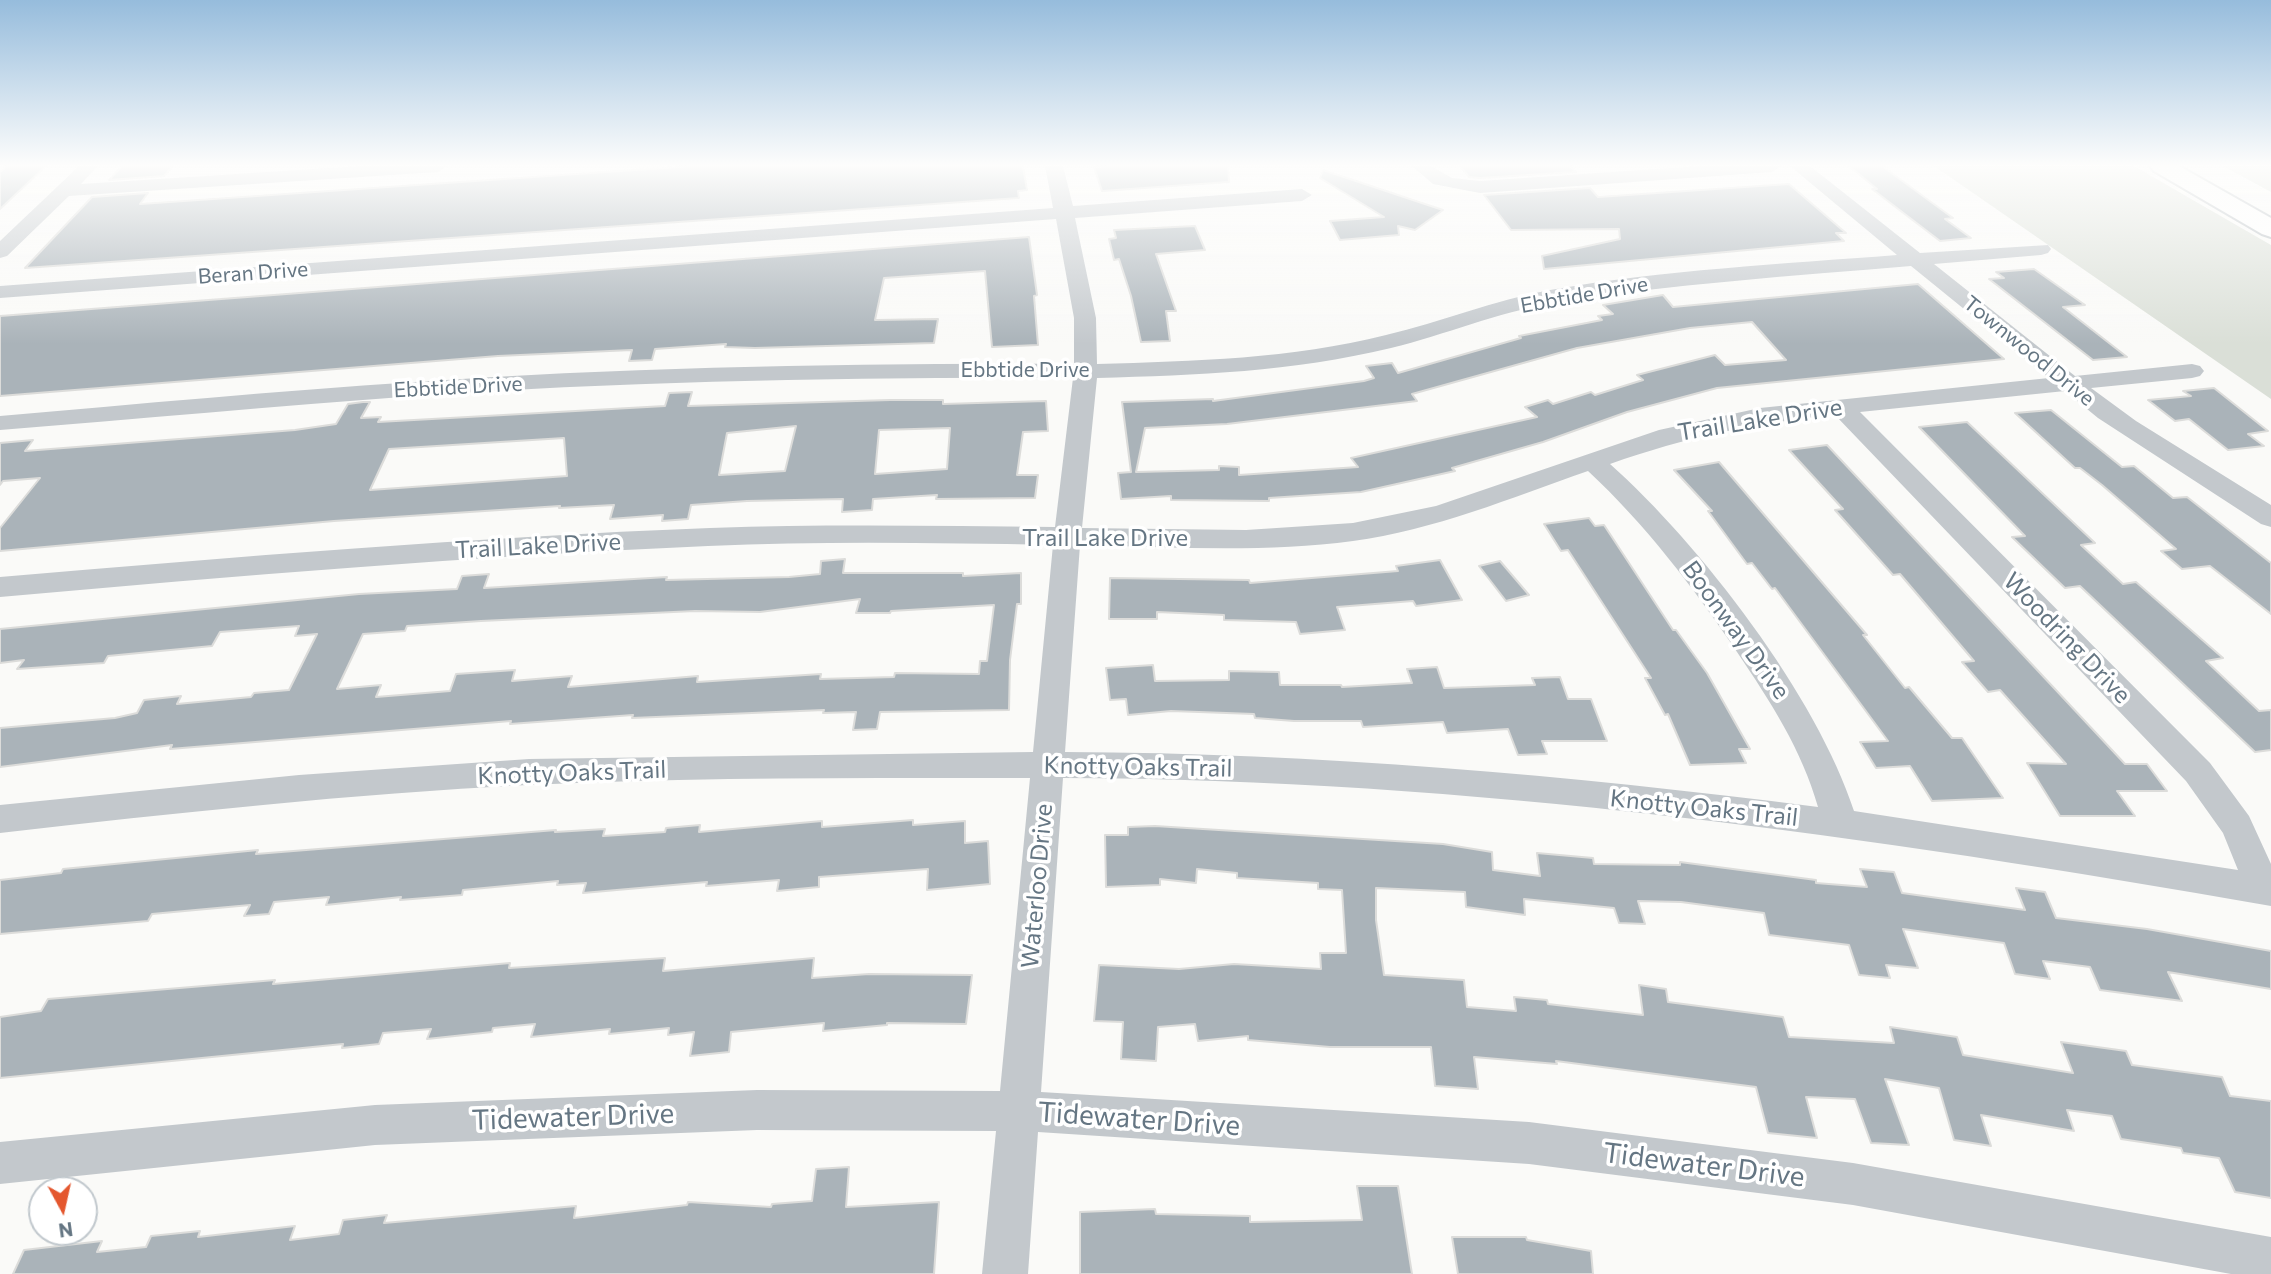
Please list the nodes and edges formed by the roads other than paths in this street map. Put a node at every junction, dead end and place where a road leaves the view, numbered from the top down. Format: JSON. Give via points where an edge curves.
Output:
{"nodes":[{"id":1,"x":27,"y":225,"type":"edge"},
{"id":2,"x":897,"y":225,"type":"edge"},
{"id":3,"x":1067,"y":225,"type":"edge"},
{"id":4,"x":1874,"y":225,"type":"edge"},
{"id":5,"x":2041,"y":249,"type":"dead end"},
{"id":6,"x":0,"y":252,"type":"edge"},
{"id":7,"x":1917,"y":259,"type":"junction"},
{"id":8,"x":0,"y":292,"type":"edge"},
{"id":9,"x":1086,"y":371,"type":"junction"},
{"id":10,"x":2192,"y":371,"type":"dead end"},
{"id":11,"x":2069,"y":384,"type":"junction"},
{"id":12,"x":1841,"y":407,"type":"junction"},
{"id":13,"x":0,"y":423,"type":"edge"},
{"id":14,"x":1594,"y":463,"type":"junction"},
{"id":15,"x":2271,"y":518,"type":"edge"},
{"id":16,"x":1068,"y":539,"type":"junction"},
{"id":17,"x":0,"y":587,"type":"edge"},
{"id":18,"x":1047,"y":764,"type":"junction"},
{"id":19,"x":0,"y":819,"type":"edge"},
{"id":20,"x":1840,"y":821,"type":"junction"},
{"id":21,"x":2268,"y":890,"type":"edge"},
{"id":22,"x":1019,"y":1111,"type":"junction"},
{"id":23,"x":0,"y":1163,"type":"edge"},
{"id":24,"x":2271,"y":1259,"type":"edge"},
{"id":25,"x":1005,"y":1274,"type":"edge"}],
"edges":[{"from":1,"to":6,"type":"street"},
{"from":2,"to":8,"type":"street","name":"Beran Drive"},
{"from":3,"to":9,"type":"street","name":"Waterloo Drive","via":[[1086,318]]},
{"from":4,"to":7,"type":"street","name":"Townwood Drive"},
{"from":5,"to":7,"type":"street","name":"Ebbtide Drive"},
{"from":7,"to":9,"type":"street","name":"Ebbtide Drive","via":[[1548,297],[1388,341],[1298,359],[1236,367]]},
{"from":7,"to":11,"type":"street","name":"Townwood Drive"},
{"from":9,"to":13,"type":"street","name":"Ebbtide Drive","via":[[891,370],[624,378],[415,389]]},
{"from":9,"to":16,"type":"street","name":"Waterloo Drive"},
{"from":10,"to":11,"type":"street","name":"Trail Lake Drive"},
{"from":11,"to":12,"type":"street","name":"Trail Lake Drive"},
{"from":11,"to":15,"type":"street","name":"Townwood Drive","via":[[2142,438],[2194,465]]},
{"from":12,"to":14,"type":"street","name":"Trail Lake Drive","via":[[1760,415],[1668,435]]},
{"from":12,"to":21,"type":"street","name":"Woodring Drive","via":[[2198,772],[2237,826]]},
{"from":14,"to":16,"type":"street","name":"Trail Lake Drive","via":[[1442,513],[1353,532],[1246,539]]},
{"from":14,"to":20,"type":"street","name":"Boonway Drive","via":[[1635,498],[1668,535],[1789,703],[1829,780]]},
{"from":16,"to":17,"type":"street","name":"Trail Lake Drive","via":[[901,534],[709,537],[345,557]]},
{"from":16,"to":18,"type":"street","name":"Waterloo Drive"},
{"from":18,"to":19,"type":"street","name":"Knotty Oaks Trail","via":[[483,775],[177,799]]},
{"from":18,"to":20,"type":"street","name":"Knotty Oaks Trail","via":[[1385,778]]},
{"from":18,"to":22,"type":"street","name":"Waterloo Drive"},
{"from":20,"to":21,"type":"street","name":"Knotty Oaks Trail"},
{"from":22,"to":23,"type":"street","name":"Tidewater Drive","via":[[757,1110],[374,1125]]},
{"from":22,"to":24,"type":"street","name":"Tidewater Drive","via":[[1543,1145],[1853,1184]]},
{"from":22,"to":25,"type":"street","name":"Waterloo Drive"}]}
